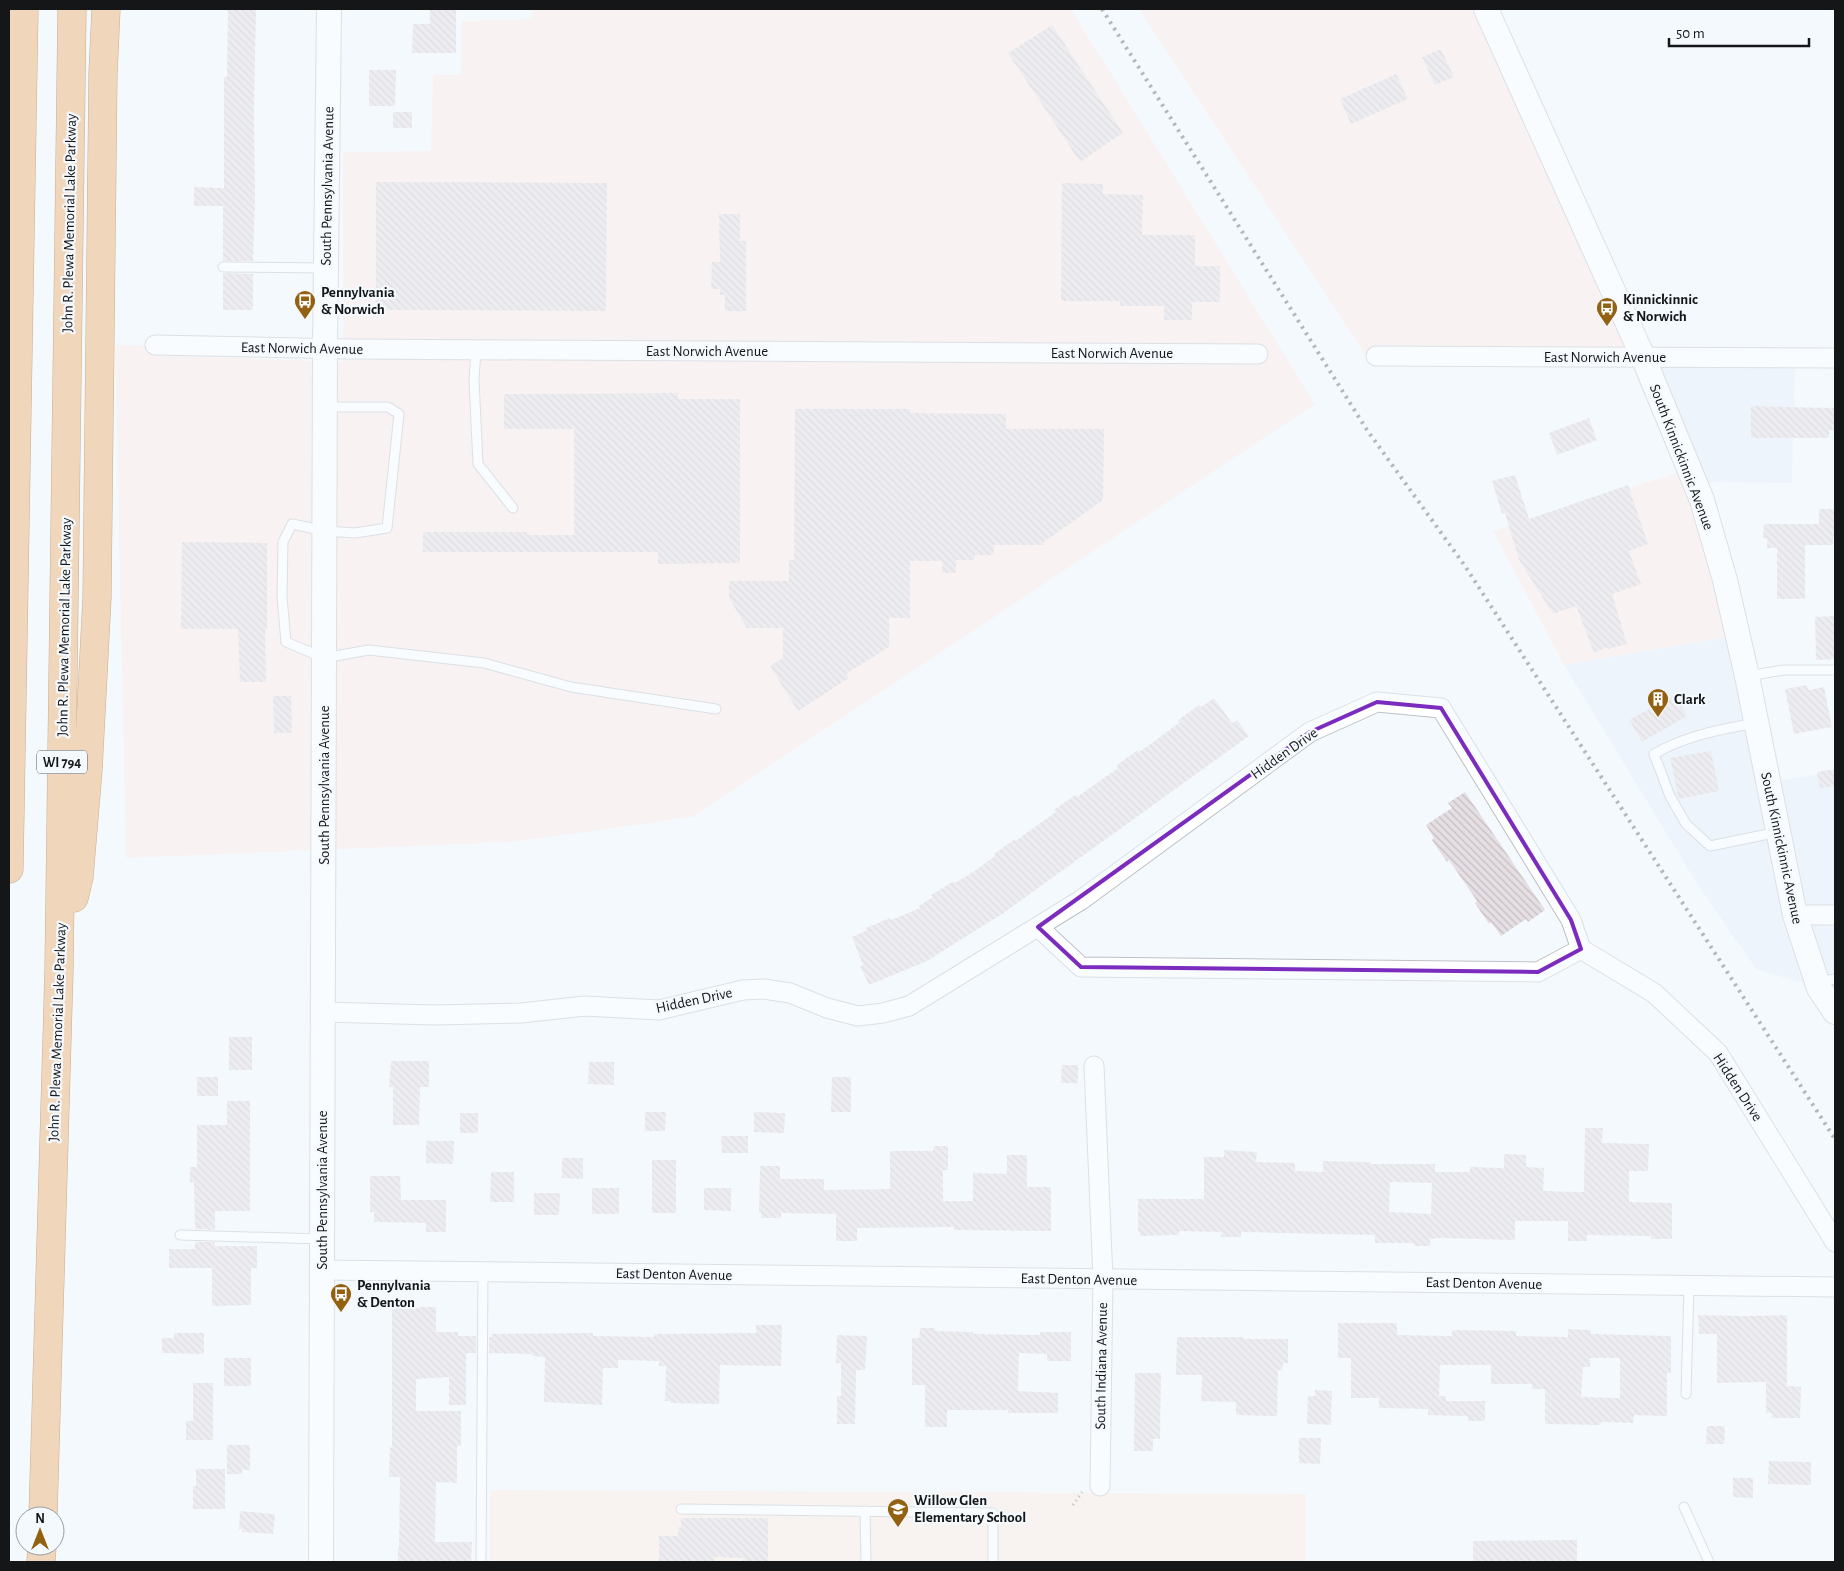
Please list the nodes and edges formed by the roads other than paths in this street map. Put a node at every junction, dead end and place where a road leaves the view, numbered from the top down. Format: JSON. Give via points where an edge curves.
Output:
{"nodes":[{"id":1,"x":24,"y":9,"type":"edge"},
{"id":2,"x":72,"y":9,"type":"edge"},
{"id":3,"x":106,"y":9,"type":"edge"},
{"id":4,"x":329,"y":9,"type":"edge"},
{"id":5,"x":1486,"y":9,"type":"edge"},
{"id":6,"x":223,"y":267,"type":"dead end"},
{"id":7,"x":326,"y":268,"type":"junction"},
{"id":8,"x":155,"y":345,"type":"dead end"},
{"id":9,"x":325,"y":349,"type":"junction"},
{"id":10,"x":476,"y":350,"type":"junction"},
{"id":11,"x":1258,"y":354,"type":"dead end"},
{"id":12,"x":1376,"y":356,"type":"dead end"},
{"id":13,"x":1643,"y":357,"type":"junction"},
{"id":14,"x":1835,"y":358,"type":"edge"},
{"id":15,"x":325,"y":407,"type":"junction"},
{"id":16,"x":512,"y":508,"type":"dead end"},
{"id":17,"x":325,"y":531,"type":"junction"},
{"id":18,"x":324,"y":658,"type":"junction"},
{"id":19,"x":1835,"y":670,"type":"edge"},
{"id":20,"x":1747,"y":676,"type":"junction"},
{"id":21,"x":716,"y":709,"type":"dead end"},
{"id":22,"x":1756,"y":723,"type":"junction"},
{"id":23,"x":1778,"y":832,"type":"junction"},
{"id":24,"x":9,"y":869,"type":"edge"},
{"id":25,"x":1795,"y":915,"type":"junction"},
{"id":26,"x":1835,"y":915,"type":"edge"},
{"id":27,"x":1038,"y":927,"type":"junction"},
{"id":28,"x":1581,"y":950,"type":"junction"},
{"id":29,"x":60,"y":970,"type":"junction"},
{"id":30,"x":1826,"y":980,"type":"edge"},
{"id":31,"x":323,"y":1012,"type":"junction"},
{"id":32,"x":1835,"y":1012,"type":"edge"},
{"id":33,"x":1094,"y":1066,"type":"dead end"},
{"id":34,"x":180,"y":1235,"type":"dead end"},
{"id":35,"x":322,"y":1239,"type":"junction"},
{"id":36,"x":1835,"y":1242,"type":"edge"},
{"id":37,"x":322,"y":1270,"type":"junction"},
{"id":38,"x":483,"y":1272,"type":"junction"},
{"id":39,"x":1103,"y":1279,"type":"junction"},
{"id":40,"x":1689,"y":1286,"type":"junction"},
{"id":41,"x":1835,"y":1287,"type":"edge"},
{"id":42,"x":1686,"y":1394,"type":"dead end"},
{"id":43,"x":1100,"y":1486,"type":"dead end"},
{"id":44,"x":43,"y":1506,"type":"edge"},
{"id":45,"x":1684,"y":1507,"type":"dead end"},
{"id":46,"x":681,"y":1509,"type":"dead end"},
{"id":47,"x":865,"y":1511,"type":"junction"},
{"id":48,"x":321,"y":1562,"type":"edge"},
{"id":49,"x":480,"y":1562,"type":"edge"},
{"id":50,"x":866,"y":1562,"type":"edge"},
{"id":51,"x":993,"y":1562,"type":"edge"},
{"id":52,"x":1709,"y":1562,"type":"edge"}],
"edges":[{"from":1,"to":24,"type":"main road"},
{"from":2,"to":29,"type":"main road","name":"John R. Plewa Memorial Lake Parkway","number":"WI 794"},
{"from":3,"to":29,"type":"main road","via":[[96,617],[79,877]]},
{"from":4,"to":7,"type":"street","name":"South Pennsylvania Avenue"},
{"from":5,"to":13,"type":"street","name":"South Kinnickinnic Avenue"},
{"from":6,"to":7,"type":"lane"},
{"from":7,"to":9,"type":"street","name":"South Pennsylvania Avenue"},
{"from":8,"to":9,"type":"street","name":"East Norwich Avenue"},
{"from":9,"to":10,"type":"street","name":"East Norwich Avenue"},
{"from":9,"to":15,"type":"street","name":"South Pennsylvania Avenue"},
{"from":10,"to":11,"type":"street","name":"East Norwich Avenue"},
{"from":10,"to":16,"type":"lane","via":[[474,380],[478,464]]},
{"from":12,"to":13,"type":"street","name":"East Norwich Avenue"},
{"from":13,"to":14,"type":"street","name":"East Norwich Avenue"},
{"from":13,"to":20,"type":"street","name":"South Kinnickinnic Avenue","via":[[1702,500]]},
{"from":15,"to":17,"type":"street","name":"South Pennsylvania Avenue"},
{"from":15,"to":17,"type":"lane","via":[[388,407],[399,414],[387,528]]},
{"from":17,"to":18,"type":"street","name":"South Pennsylvania Avenue"},
{"from":17,"to":18,"type":"lane","via":[[292,524],[284,542],[282,597],[286,642]]},
{"from":18,"to":21,"type":"lane","via":[[369,650],[484,663],[571,687]]},
{"from":18,"to":31,"type":"street","name":"South Pennsylvania Avenue"},
{"from":19,"to":20,"type":"lane","via":[[1784,670]]},
{"from":20,"to":22,"type":"street","name":"South Kinnickinnic Avenue"},
{"from":22,"to":23,"type":"street","name":"South Kinnickinnic Avenue"},
{"from":22,"to":23,"type":"lane","via":[[1671,744],[1654,754],[1670,796],[1686,824],[1710,846]]},
{"from":23,"to":25,"type":"street","name":"South Kinnickinnic Avenue"},
{"from":25,"to":26,"type":"street"},
{"from":25,"to":30,"type":"street","name":"South Kinnickinnic Avenue"},
{"from":27,"to":28,"type":"street","via":[[1081,967],[1538,972]]},
{"from":27,"to":28,"type":"street","name":"Hidden Drive","via":[[1081,900],[1310,732],[1377,702],[1441,708],[1571,920]]},
{"from":27,"to":31,"type":"street","name":"Hidden Drive","via":[[909,1006],[884,1013],[858,1016],[790,993],[764,989],[742,990],[659,1010],[585,1006],[520,1013],[435,1015]]},
{"from":28,"to":36,"type":"street","name":"Hidden Drive","via":[[1654,993],[1718,1053]]},
{"from":29,"to":44,"type":"main road","name":"John R. Plewa Memorial Lake Parkway","number":"WI 794"},
{"from":30,"to":32,"type":"street","name":"South Kinnickinnic Avenue","via":[[1819,988]]},
{"from":31,"to":35,"type":"street","name":"South Pennsylvania Avenue"},
{"from":33,"to":39,"type":"street","name":"South Indiana Avenue"},
{"from":34,"to":35,"type":"lane"},
{"from":35,"to":37,"type":"street","name":"South Pennsylvania Avenue"},
{"from":37,"to":38,"type":"street","name":"East Denton Avenue"},
{"from":37,"to":48,"type":"street","name":"South Pennsylvania Avenue"},
{"from":38,"to":39,"type":"street","name":"East Denton Avenue"},
{"from":38,"to":49,"type":"lane"},
{"from":39,"to":40,"type":"street","name":"East Denton Avenue"},
{"from":39,"to":43,"type":"street","name":"South Indiana Avenue"},
{"from":40,"to":41,"type":"street","name":"East Denton Avenue"},
{"from":40,"to":42,"type":"lane"},
{"from":45,"to":52,"type":"lane"},
{"from":46,"to":47,"type":"lane"},
{"from":47,"to":50,"type":"lane"},
{"from":47,"to":51,"type":"lane","via":[[993,1513]]}]}
